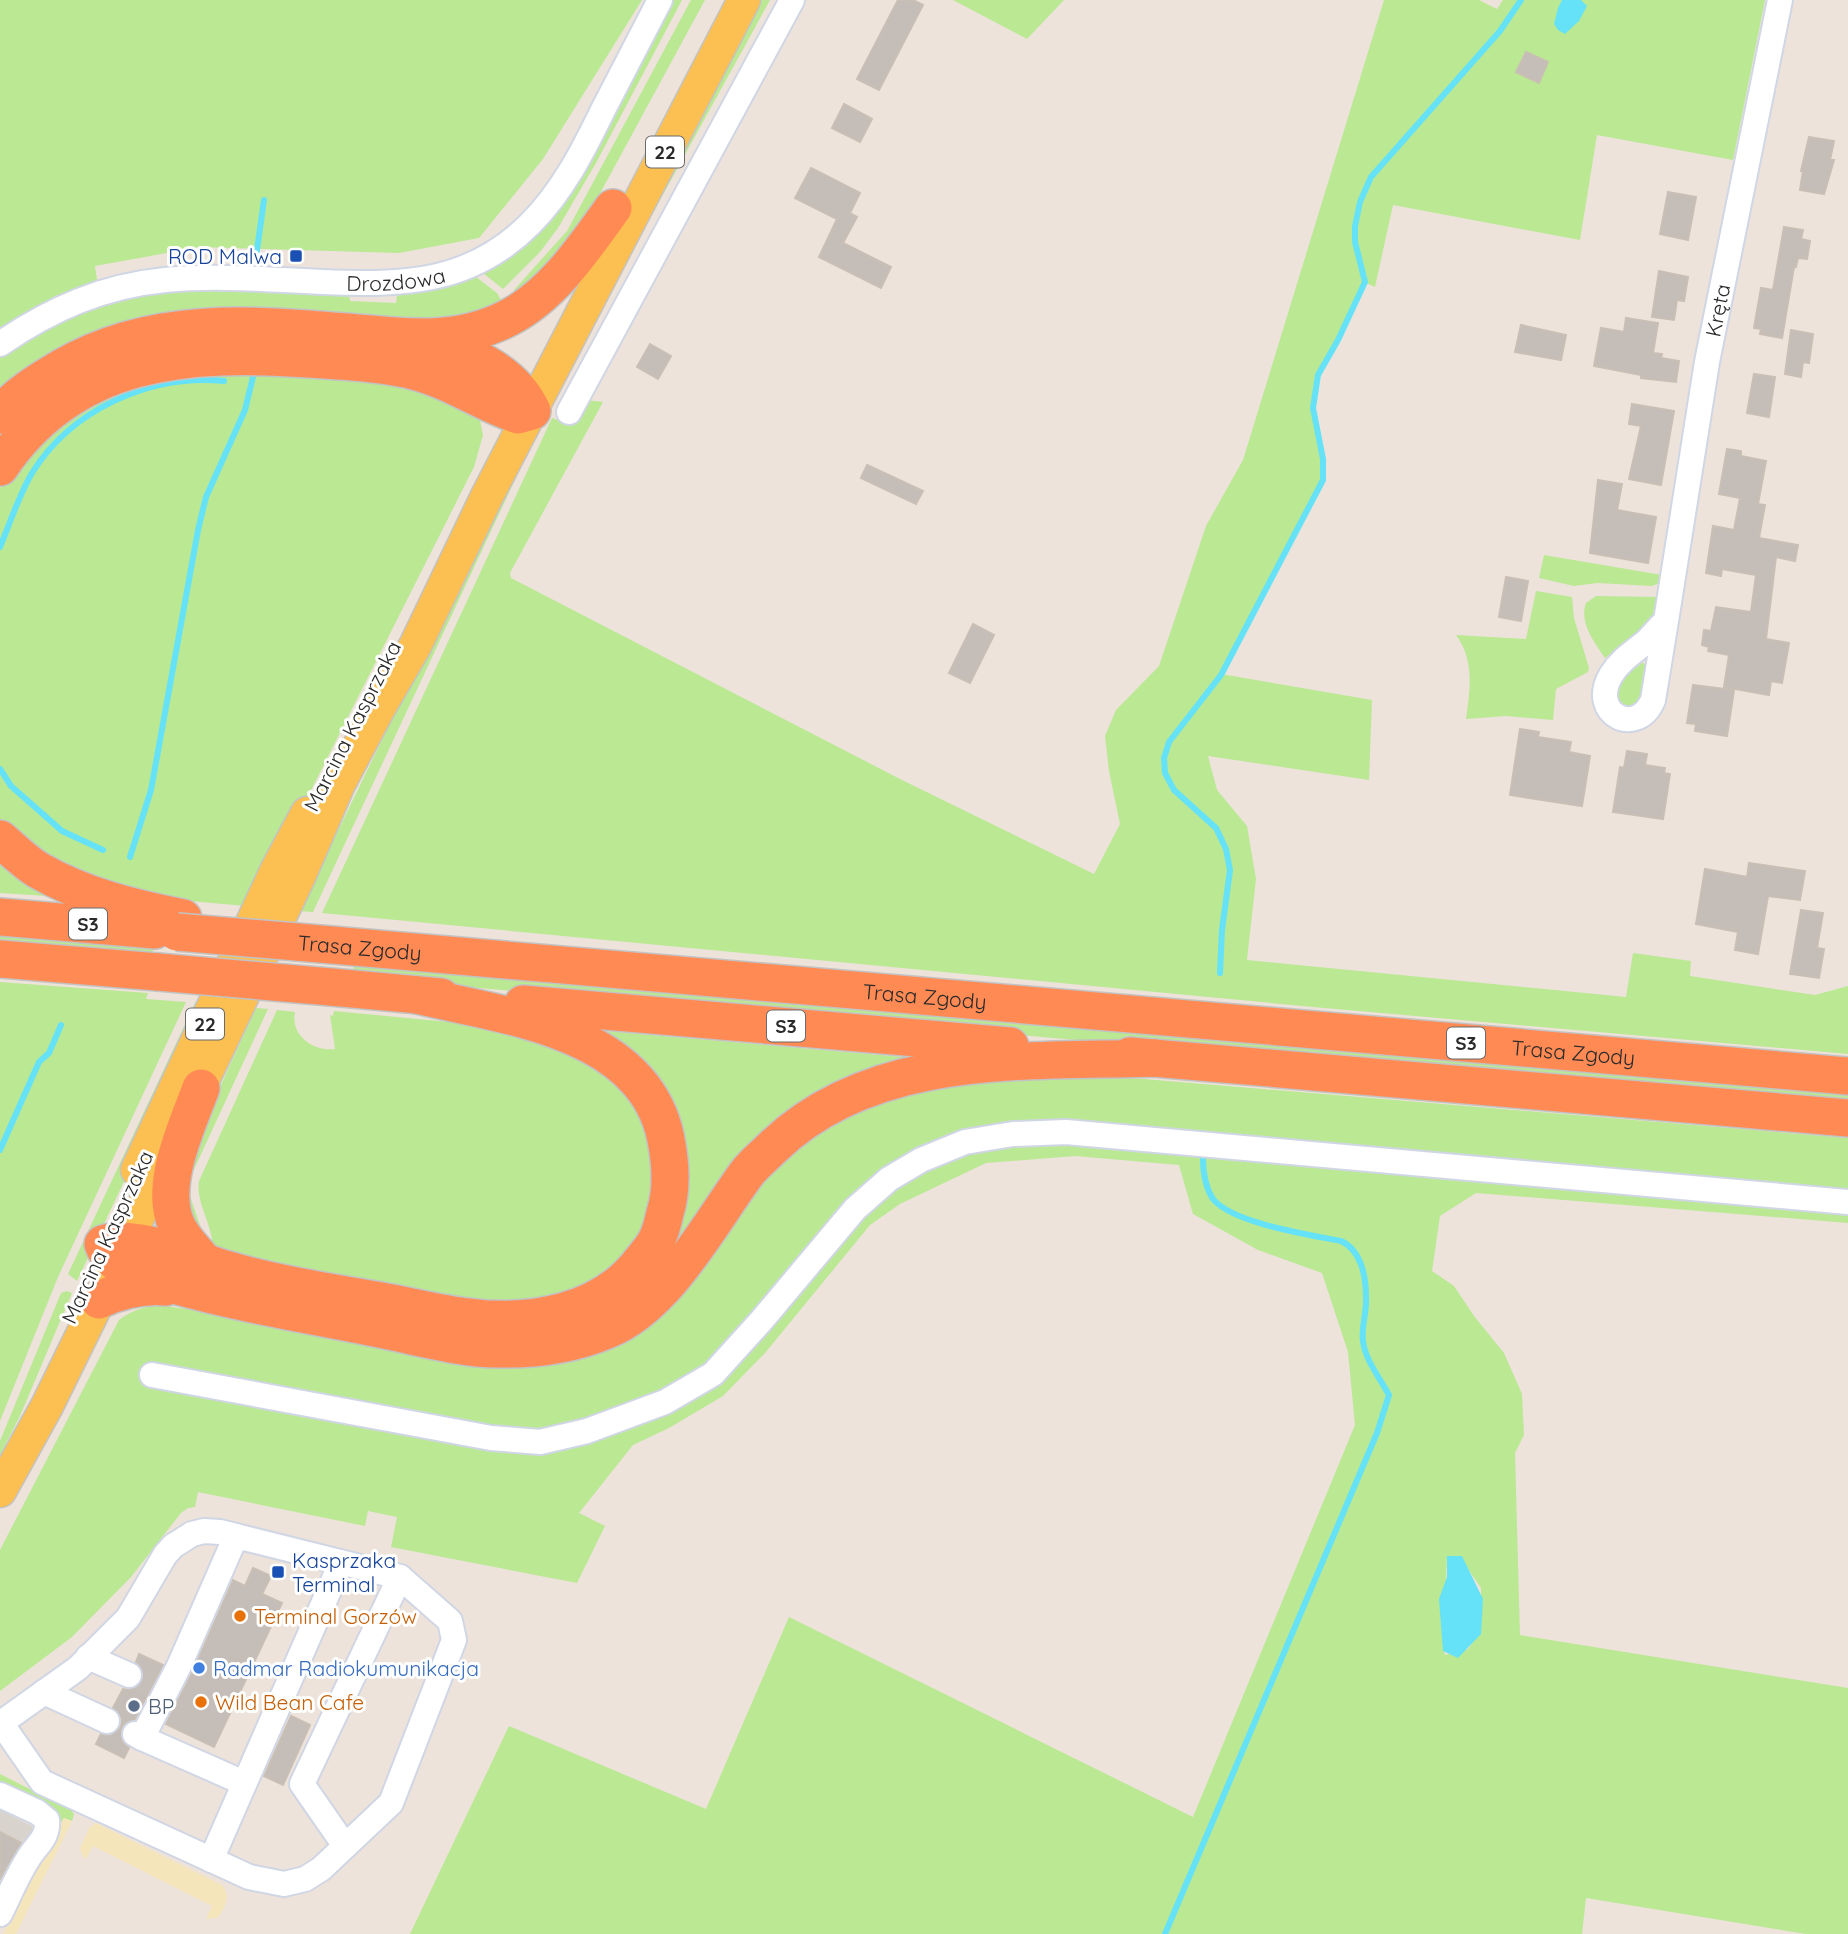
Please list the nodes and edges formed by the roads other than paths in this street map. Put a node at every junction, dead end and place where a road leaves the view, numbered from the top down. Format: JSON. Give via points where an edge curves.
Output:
{"nodes":[{"id":1,"x":660,"y":0,"type":"edge"},
{"id":2,"x":720,"y":0,"type":"edge"},
{"id":3,"x":744,"y":0,"type":"edge"},
{"id":4,"x":792,"y":0,"type":"edge"},
{"id":5,"x":1780,"y":0,"type":"edge"},
{"id":6,"x":613,"y":208,"type":"junction"},
{"id":7,"x":424,"y":339,"type":"junction"},
{"id":8,"x":0,"y":344,"type":"edge"},
{"id":9,"x":520,"y":405,"type":"junction"},
{"id":10,"x":569,"y":412,"type":"dead end"},
{"id":11,"x":0,"y":415,"type":"edge"},
{"id":12,"x":0,"y":467,"type":"edge"},
{"id":13,"x":1665,"y":621,"type":"dead end"},
{"id":14,"x":0,"y":839,"type":"edge"},
{"id":15,"x":0,"y":917,"type":"edge"},
{"id":16,"x":180,"y":925,"type":"junction"},
{"id":17,"x":0,"y":959,"type":"edge"},
{"id":18,"x":417,"y":995,"type":"junction"},
{"id":19,"x":1155,"y":1058,"type":"junction"},
{"id":20,"x":1848,"y":1076,"type":"edge"},
{"id":21,"x":201,"y":1088,"type":"junction"},
{"id":22,"x":1848,"y":1118,"type":"edge"},
{"id":23,"x":1848,"y":1202,"type":"edge"},
{"id":24,"x":115,"y":1250,"type":"junction"},
{"id":25,"x":197,"y":1276,"type":"junction"},
{"id":26,"x":99,"y":1300,"type":"junction"},
{"id":27,"x":152,"y":1375,"type":"dead end"},
{"id":28,"x":0,"y":1459,"type":"edge"},
{"id":29,"x":0,"y":1491,"type":"edge"},
{"id":30,"x":236,"y":1536,"type":"junction"},
{"id":31,"x":341,"y":1563,"type":"junction"},
{"id":32,"x":400,"y":1577,"type":"junction"},
{"id":33,"x":88,"y":1657,"type":"junction"},
{"id":34,"x":129,"y":1675,"type":"tunnel mouth"},
{"id":35,"x":44,"y":1692,"type":"junction"},
{"id":36,"x":107,"y":1721,"type":"dead end"},
{"id":37,"x":0,"y":1723,"type":"edge"},
{"id":38,"x":244,"y":1783,"type":"junction"},
{"id":39,"x":0,"y":1795,"type":"edge"},
{"id":40,"x":345,"y":1846,"type":"junction"},
{"id":41,"x":211,"y":1860,"type":"junction"},
{"id":42,"x":0,"y":1914,"type":"edge"}],
"edges":[{"from":1,"to":8,"type":"street","name":"Drozdowa","via":[[569,175],[531,223],[485,259],[447,274],[403,283],[211,278],[127,285],[59,308]]},
{"from":2,"to":6,"type":"main road","name":"Marcina Kasprzaka","number":"22"},
{"from":3,"to":9,"type":"main road","name":"Marcina Kasprzaka","number":"22"},
{"from":4,"to":10,"type":"street"},
{"from":5,"to":13,"type":"street","name":"Kręta","via":[[1707,362]]},
{"from":6,"to":7,"type":"highway","via":[[577,257],[531,303],[484,328]]},
{"from":6,"to":9,"type":"main road","name":"Marcina Kasprzaka","number":"22"},
{"from":7,"to":9,"type":"highway","via":[[501,373]]},
{"from":7,"to":11,"type":"highway","via":[[253,326],[151,333],[78,359],[38,382]]},
{"from":9,"to":12,"type":"highway","via":[[410,370],[363,362],[206,356],[158,363],[111,377],[71,397],[34,426]]},
{"from":9,"to":21,"type":"main road","name":"Marcina Kasprzaka","number":"22","via":[[487,496],[415,646],[339,784]]},
{"from":9,"to":24,"type":"main road","name":"Marcina Kasprzaka","number":"22","via":[[277,869]]},
{"from":14,"to":16,"type":"highway","via":[[36,869],[81,892]]},
{"from":15,"to":16,"type":"highway","number":"S3"},
{"from":16,"to":20,"type":"highway","name":"Trasa Zgody","number":"S3","bridge":true,"via":[[349,947]]},
{"from":17,"to":18,"type":"highway","name":"Trasa Zgody","number":"S3","bridge":true},
{"from":18,"to":19,"type":"highway","name":"Trasa Zgody","number":"S3"},
{"from":18,"to":25,"type":"highway","via":[[552,1028],[582,1040],[633,1076],[665,1131],[671,1178],[656,1241],[638,1266],[617,1287],[566,1312],[516,1320],[447,1314],[270,1280]]},
{"from":19,"to":22,"type":"highway","name":"Trasa Zgody","number":"S3"},
{"from":19,"to":25,"type":"highway","via":[[1000,1063],[939,1070],[883,1083],[820,1111],[790,1130],[750,1170],[675,1276],[642,1307],[610,1329],[568,1344],[493,1349],[237,1301]]},
{"from":21,"to":24,"type":"main road","name":"Marcina Kasprzaka","number":"22"},
{"from":21,"to":25,"type":"highway","via":[[177,1156],[171,1191],[175,1223]]},
{"from":23,"to":27,"type":"street","via":[[1066,1132],[1013,1135],[965,1142],[890,1179],[855,1209],[713,1374],[665,1402],[587,1431],[540,1442],[491,1438]]},
{"from":24,"to":25,"type":"highway","via":[[133,1272]]},
{"from":24,"to":26,"type":"main road","name":"Marcina Kasprzaka","number":"22"},
{"from":24,"to":28,"type":"main road","name":"Marcina Kasprzaka","number":"22"},
{"from":25,"to":26,"type":"highway","via":[[132,1288]]},
{"from":26,"to":29,"type":"main road","name":"Marcina Kasprzaka","number":"22"},
{"from":30,"to":31,"type":"street"},
{"from":30,"to":33,"type":"street","via":[[204,1531],[173,1546],[128,1618]]},
{"from":30,"to":38,"type":"street","via":[[179,1666],[161,1690],[139,1736]]},
{"from":31,"to":32,"type":"street"},
{"from":31,"to":38,"type":"street"},
{"from":32,"to":40,"type":"street","via":[[302,1784]]},
{"from":32,"to":40,"type":"street","via":[[450,1621],[454,1640],[391,1803]]},
{"from":33,"to":34,"type":"street"},
{"from":33,"to":35,"type":"street"},
{"from":35,"to":36,"type":"street"},
{"from":35,"to":37,"type":"street"},
{"from":37,"to":41,"type":"street","via":[[42,1782]]},
{"from":38,"to":41,"type":"street"},
{"from":39,"to":42,"type":"street","via":[[43,1816],[47,1826]]},
{"from":40,"to":41,"type":"street","via":[[313,1875],[284,1884],[249,1878]]}]}
